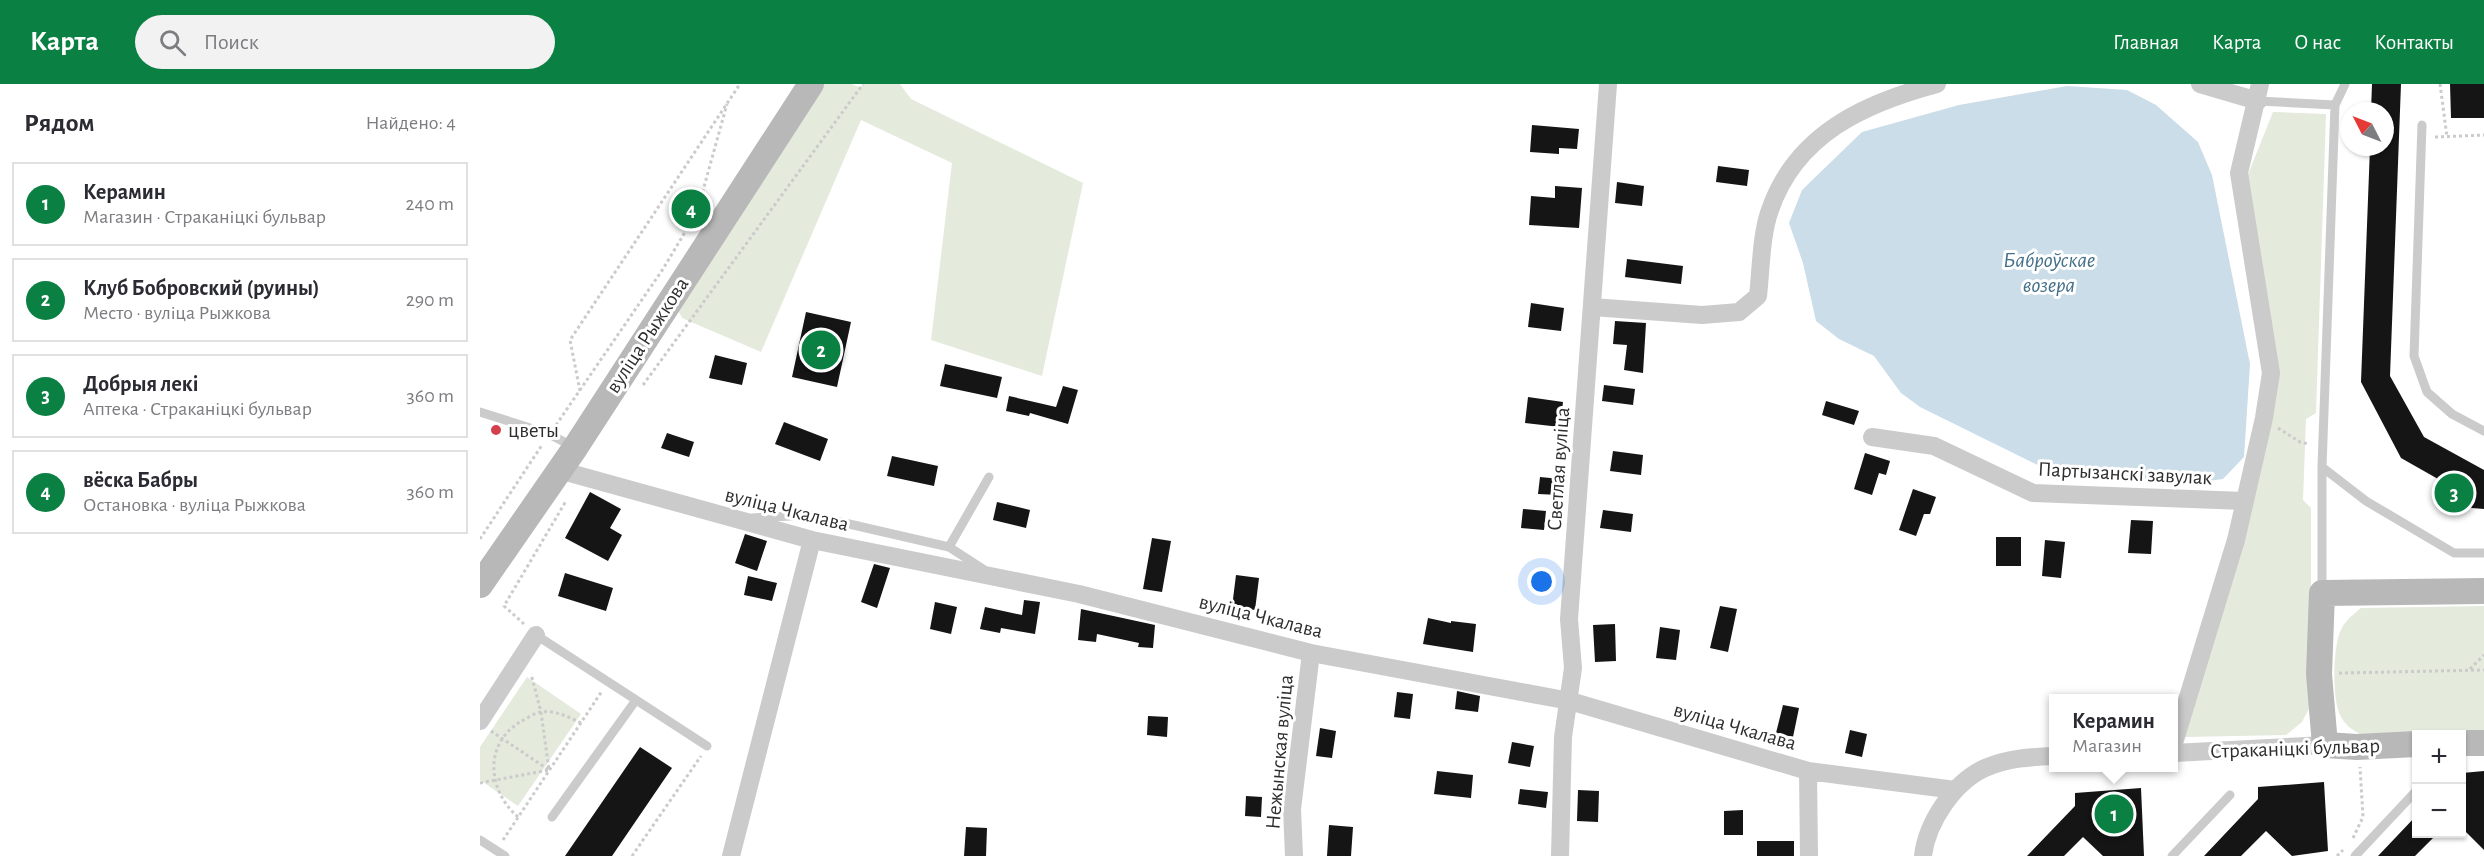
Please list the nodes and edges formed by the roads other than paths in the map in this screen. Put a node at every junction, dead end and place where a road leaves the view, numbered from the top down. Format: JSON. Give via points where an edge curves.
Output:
{"nodes":[{"id":1,"x":811,"y":84,"type":"edge"},
{"id":2,"x":1608,"y":84,"type":"edge"},
{"id":3,"x":1937,"y":84,"type":"edge"},
{"id":4,"x":2200,"y":84,"type":"edge"},
{"id":5,"x":2345,"y":84,"type":"edge"},
{"id":6,"x":2259,"y":92,"type":"edge"},
{"id":7,"x":2335,"y":105,"type":"junction"},
{"id":8,"x":2422,"y":125,"type":"dead end"},
{"id":9,"x":1592,"y":307,"type":"junction"},
{"id":10,"x":480,"y":412,"type":"edge"},
{"id":11,"x":2484,"y":431,"type":"edge"},
{"id":12,"x":1872,"y":437,"type":"dead end"},
{"id":13,"x":574,"y":448,"type":"junction"},
{"id":14,"x":2322,"y":467,"type":"junction"},
{"id":15,"x":570,"y":473,"type":"junction"},
{"id":16,"x":988,"y":477,"type":"dead end"},
{"id":17,"x":2244,"y":501,"type":"junction"},
{"id":18,"x":731,"y":519,"type":"junction"},
{"id":19,"x":812,"y":540,"type":"junction"},
{"id":20,"x":949,"y":547,"type":"junction"},
{"id":21,"x":2484,"y":553,"type":"edge"},
{"id":22,"x":990,"y":574,"type":"junction"},
{"id":23,"x":480,"y":585,"type":"edge"},
{"id":24,"x":2484,"y":591,"type":"edge"},
{"id":25,"x":2322,"y":593,"type":"junction"},
{"id":26,"x":536,"y":635,"type":"joint"},
{"id":27,"x":1311,"y":653,"type":"junction"},
{"id":28,"x":636,"y":700,"type":"junction"},
{"id":29,"x":1570,"y":701,"type":"junction"},
{"id":30,"x":484,"y":725,"type":"edge"},
{"id":31,"x":2178,"y":730,"type":"edge"},
{"id":32,"x":2466,"y":743,"type":"edge"},
{"id":33,"x":2484,"y":743,"type":"edge"},
{"id":34,"x":2412,"y":744,"type":"edge"},
{"id":35,"x":2325,"y":745,"type":"junction"},
{"id":36,"x":707,"y":746,"type":"road end"},
{"id":37,"x":2178,"y":753,"type":"edge"},
{"id":38,"x":2049,"y":756,"type":"edge"},
{"id":39,"x":1808,"y":771,"type":"junction"},
{"id":40,"x":1955,"y":790,"type":"junction"},
{"id":41,"x":2230,"y":795,"type":"dead end"},
{"id":42,"x":2412,"y":795,"type":"edge"},
{"id":43,"x":552,"y":816,"type":"dead end"},
{"id":44,"x":480,"y":840,"type":"edge"},
{"id":45,"x":505,"y":856,"type":"edge"},
{"id":46,"x":731,"y":856,"type":"edge"},
{"id":47,"x":1294,"y":856,"type":"edge"},
{"id":48,"x":1560,"y":856,"type":"edge"},
{"id":49,"x":1809,"y":856,"type":"edge"},
{"id":50,"x":1923,"y":856,"type":"edge"},
{"id":51,"x":2172,"y":856,"type":"edge"},
{"id":52,"x":2355,"y":856,"type":"edge"}],
"edges":[{"from":1,"to":13,"type":"main road","name":"вуліца Рыжкова","via":[[591,398]]},
{"from":2,"to":9,"type":"street","name":"Светлая вуліца"},
{"from":3,"to":9,"type":"street","via":[[1892,96],[1833,125],[1794,164],[1770,211],[1758,296],[1739,312],[1702,315]]},
{"from":4,"to":6,"type":"street"},
{"from":5,"to":7,"type":"lane"},
{"from":6,"to":7,"type":"lane"},
{"from":6,"to":17,"type":"street","via":[[2239,173],[2271,373]]},
{"from":7,"to":14,"type":"lane"},
{"from":8,"to":11,"type":"lane","via":[[2414,356],[2427,392],[2452,414]]},
{"from":9,"to":29,"type":"street","name":"Светлая вуліца","via":[[1569,620],[1573,668]]},
{"from":10,"to":13,"type":"lane","via":[[549,434]]},
{"from":12,"to":17,"type":"street","name":"Партызанскі завулак","via":[[1934,446],[2032,494]]},
{"from":13,"to":15,"type":"main road","name":"вуліца Рыжкова"},
{"from":14,"to":21,"type":"lane","via":[[2366,501],[2454,553]]},
{"from":14,"to":25,"type":"lane"},
{"from":15,"to":18,"type":"street","name":"вуліца Чкалава"},
{"from":15,"to":23,"type":"main road","name":"вуліца Рыжкова"},
{"from":16,"to":20,"type":"lane"},
{"from":17,"to":31,"type":"street","via":[[2236,540]]},
{"from":18,"to":19,"type":"street","name":"вуліца Чкалава"},
{"from":18,"to":20,"type":"lane","via":[[810,516]]},
{"from":19,"to":22,"type":"street","name":"вуліца Чкалава"},
{"from":19,"to":46,"type":"street"},
{"from":20,"to":22,"type":"lane"},
{"from":22,"to":27,"type":"street","name":"вуліца Чкалава"},
{"from":24,"to":25,"type":"main road"},
{"from":25,"to":35,"type":"main road","via":[[2319,674]]},
{"from":26,"to":28,"type":"lane"},
{"from":26,"to":30,"type":"street"},
{"from":27,"to":29,"type":"street","name":"вуліца Чкалава"},
{"from":27,"to":47,"type":"street","name":"Нежынская вуліца","via":[[1292,809]]},
{"from":28,"to":36,"type":"lane"},
{"from":28,"to":43,"type":"lane"},
{"from":29,"to":39,"type":"street","name":"вуліца Чкалава"},
{"from":29,"to":48,"type":"street","name":"Светлая вуліца","via":[[1563,737]]},
{"from":32,"to":33,"type":"main road"},
{"from":34,"to":35,"type":"main road","name":"Страканіцкі бульвар"},
{"from":35,"to":37,"type":"street","name":"Страканіцкі бульвар"},
{"from":38,"to":40,"type":"street","via":[[2019,757],[1984,768]]},
{"from":39,"to":40,"type":"street","name":"вуліца Чкалава"},
{"from":39,"to":49,"type":"street"},
{"from":40,"to":50,"type":"street","via":[[1935,819]]},
{"from":41,"to":51,"type":"lane"},
{"from":42,"to":52,"type":"lane"},
{"from":44,"to":45,"type":"lane"}]}
